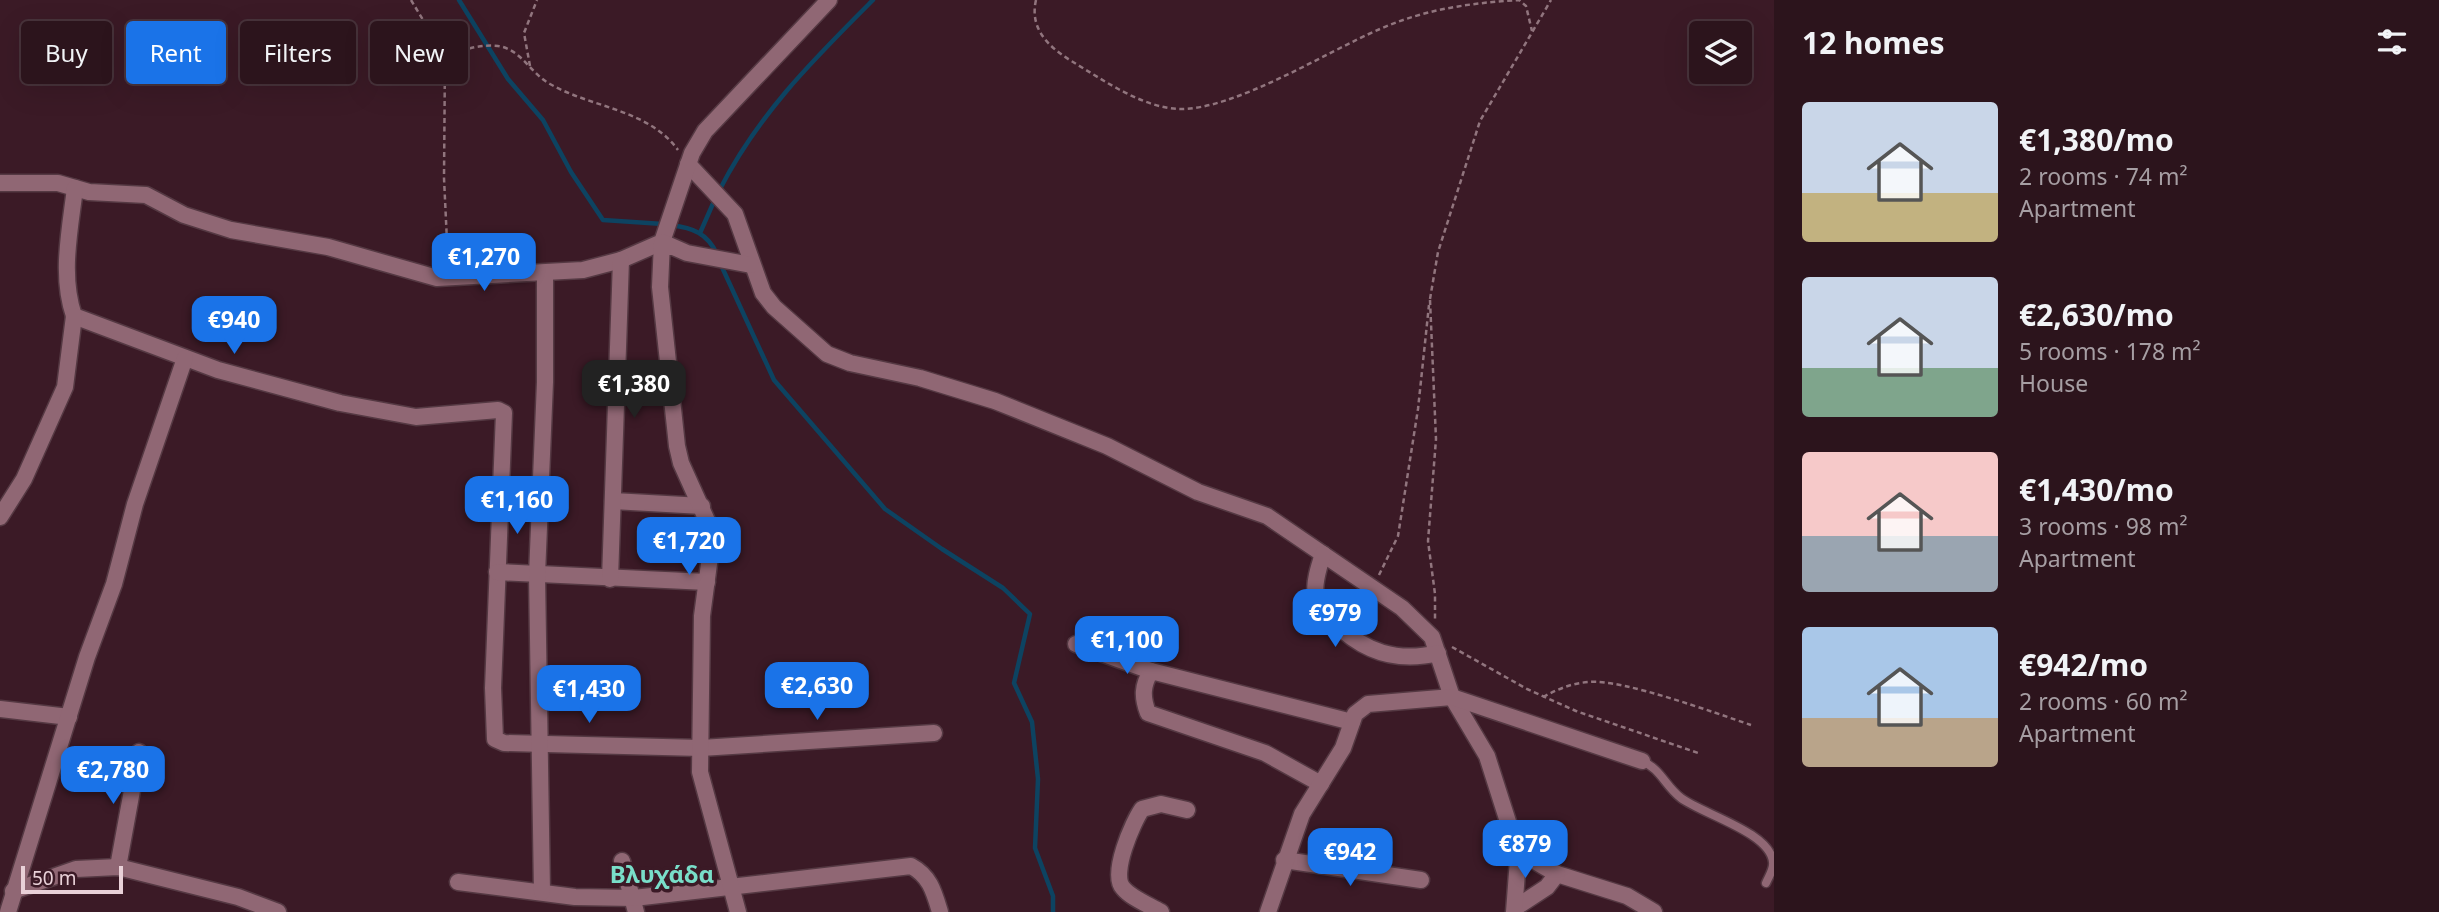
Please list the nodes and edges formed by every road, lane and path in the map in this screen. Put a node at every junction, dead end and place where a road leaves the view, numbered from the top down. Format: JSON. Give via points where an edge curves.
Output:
{"nodes":[{"id":1,"x":411,"y":0,"type":"edge"},
{"id":2,"x":537,"y":0,"type":"edge"},
{"id":3,"x":829,"y":0,"type":"edge"},
{"id":4,"x":1035,"y":0,"type":"edge"},
{"id":5,"x":1551,"y":0,"type":"edge"},
{"id":6,"x":424,"y":21,"type":"edge"},
{"id":7,"x":1533,"y":34,"type":"junction"},
{"id":8,"x":468,"y":50,"type":"edge"},
{"id":9,"x":530,"y":66,"type":"junction"},
{"id":10,"x":445,"y":84,"type":"edge"},
{"id":11,"x":688,"y":164,"type":"junction"},
{"id":12,"x":0,"y":183,"type":"edge"},
{"id":13,"x":75,"y":188,"type":"junction"},
{"id":14,"x":663,"y":242,"type":"junction"},
{"id":15,"x":621,"y":260,"type":"junction"},
{"id":16,"x":751,"y":265,"type":"junction"},
{"id":17,"x":545,"y":274,"type":"junction"},
{"id":18,"x":449,"y":279,"type":"junction"},
{"id":19,"x":1430,"y":300,"type":"junction"},
{"id":20,"x":74,"y":316,"type":"junction"},
{"id":21,"x":185,"y":358,"type":"junction"},
{"id":22,"x":613,"y":501,"type":"junction"},
{"id":23,"x":702,"y":506,"type":"junction"},
{"id":24,"x":0,"y":517,"type":"edge"},
{"id":25,"x":1323,"y":554,"type":"junction"},
{"id":26,"x":497,"y":572,"type":"junction"},
{"id":27,"x":537,"y":575,"type":"junction"},
{"id":28,"x":610,"y":579,"type":"junction"},
{"id":29,"x":707,"y":582,"type":"junction"},
{"id":30,"x":1371,"y":586,"type":"junction"},
{"id":31,"x":1432,"y":637,"type":"junction"},
{"id":32,"x":1076,"y":644,"type":"dead end"},
{"id":33,"x":1438,"y":653,"type":"junction"},
{"id":34,"x":1151,"y":671,"type":"junction"},
{"id":35,"x":1452,"y":697,"type":"junction"},
{"id":36,"x":1543,"y":697,"type":"junction"},
{"id":37,"x":0,"y":709,"type":"edge"},
{"id":38,"x":69,"y":717,"type":"junction"},
{"id":39,"x":1352,"y":722,"type":"junction"},
{"id":40,"x":1751,"y":725,"type":"dead end"},
{"id":41,"x":934,"y":733,"type":"dead end"},
{"id":42,"x":540,"y":744,"type":"junction"},
{"id":43,"x":701,"y":748,"type":"junction"},
{"id":44,"x":139,"y":752,"type":"dead end"},
{"id":45,"x":1701,"y":754,"type":"dead end"},
{"id":46,"x":1642,"y":761,"type":"joint"},
{"id":47,"x":1321,"y":784,"type":"junction"},
{"id":48,"x":1187,"y":810,"type":"dead end"},
{"id":49,"x":1519,"y":846,"type":"junction"},
{"id":50,"x":1284,"y":860,"type":"junction"},
{"id":51,"x":622,"y":861,"type":"dead end"},
{"id":52,"x":118,"y":867,"type":"junction"},
{"id":53,"x":1557,"y":874,"type":"junction"},
{"id":54,"x":1421,"y":880,"type":"dead end"},
{"id":55,"x":458,"y":881,"type":"dead end"},
{"id":56,"x":1766,"y":883,"type":"dead end"},
{"id":57,"x":731,"y":888,"type":"junction"},
{"id":58,"x":13,"y":891,"type":"junction"},
{"id":59,"x":542,"y":892,"type":"junction"},
{"id":60,"x":635,"y":905,"type":"edge"},
{"id":61,"x":1515,"y":910,"type":"edge"},
{"id":62,"x":8,"y":912,"type":"edge"},
{"id":63,"x":278,"y":912,"type":"edge"},
{"id":64,"x":738,"y":912,"type":"edge"},
{"id":65,"x":940,"y":912,"type":"edge"},
{"id":66,"x":1161,"y":912,"type":"edge"},
{"id":67,"x":1268,"y":912,"type":"edge"},
{"id":68,"x":1654,"y":912,"type":"edge"}],
"edges":[{"from":1,"to":6,"type":"path"},
{"from":2,"to":9,"type":"path","via":[[524,33]]},
{"from":3,"to":11,"type":"street","via":[[705,131]]},
{"from":4,"to":7,"type":"path","via":[[1038,32],[1050,46],[1126,91],[1177,109],[1234,98],[1382,28],[1455,5],[1519,1],[1526,6]]},
{"from":5,"to":7,"type":"path"},
{"from":7,"to":19,"type":"path","via":[[1480,121],[1438,252]]},
{"from":8,"to":9,"type":"path","via":[[500,46]]},
{"from":9,"to":11,"type":"path","via":[[548,83],[641,119],[666,134]]},
{"from":10,"to":18,"type":"path"},
{"from":11,"to":14,"type":"street"},
{"from":11,"to":16,"type":"street","via":[[735,214]]},
{"from":12,"to":13,"type":"street","via":[[58,183]]},
{"from":13,"to":18,"type":"street","via":[[146,195],[184,215],[231,230],[328,247]]},
{"from":13,"to":20,"type":"street","via":[[67,260]]},
{"from":14,"to":15,"type":"street"},
{"from":14,"to":16,"type":"street","via":[[687,253]]},
{"from":14,"to":23,"type":"street","via":[[660,287],[677,446]]},
{"from":15,"to":17,"type":"street"},
{"from":15,"to":22,"type":"street"},
{"from":16,"to":25,"type":"street","via":[[774,307],[838,359],[968,391],[1062,428],[1180,484],[1267,516]]},
{"from":17,"to":18,"type":"street"},
{"from":17,"to":27,"type":"street"},
{"from":19,"to":30,"type":"path","via":[[1398,536]]},
{"from":19,"to":31,"type":"path","via":[[1436,415],[1428,541],[1436,610]]},
{"from":20,"to":21,"type":"street"},
{"from":20,"to":24,"type":"street","via":[[65,387],[24,479]]},
{"from":21,"to":26,"type":"street","via":[[257,382],[416,417],[501,411],[505,420]]},
{"from":21,"to":38,"type":"street"},
{"from":22,"to":23,"type":"street"},
{"from":22,"to":28,"type":"street"},
{"from":23,"to":29,"type":"street","via":[[712,534]]},
{"from":25,"to":30,"type":"street"},
{"from":25,"to":33,"type":"street","via":[[1315,595],[1350,637],[1382,654],[1422,657]]},
{"from":26,"to":27,"type":"street"},
{"from":26,"to":42,"type":"street","via":[[495,738],[504,743]]},
{"from":27,"to":28,"type":"street"},
{"from":27,"to":42,"type":"street"},
{"from":28,"to":29,"type":"street"},
{"from":29,"to":43,"type":"street","via":[[702,616]]},
{"from":30,"to":31,"type":"street","via":[[1419,621]]},
{"from":31,"to":33,"type":"street"},
{"from":31,"to":36,"type":"path"},
{"from":32,"to":34,"type":"street"},
{"from":33,"to":35,"type":"street"},
{"from":34,"to":39,"type":"street"},
{"from":34,"to":47,"type":"street","via":[[1142,690],[1148,713],[1244,744]]},
{"from":35,"to":39,"type":"street","via":[[1368,704]]},
{"from":35,"to":46,"type":"street"},
{"from":35,"to":49,"type":"street","via":[[1487,756]]},
{"from":36,"to":40,"type":"path","via":[[1558,688],[1592,681]]},
{"from":36,"to":45,"type":"path","via":[[1607,724]]},
{"from":37,"to":38,"type":"street"},
{"from":38,"to":58,"type":"street"},
{"from":39,"to":47,"type":"street","via":[[1343,748]]},
{"from":41,"to":43,"type":"street"},
{"from":42,"to":43,"type":"street"},
{"from":42,"to":59,"type":"street"},
{"from":43,"to":57,"type":"street","via":[[702,786]]},
{"from":44,"to":52,"type":"street"},
{"from":46,"to":56,"type":"lane","via":[[1656,766],[1680,797],[1734,824],[1769,852],[1773,867]]},
{"from":47,"to":50,"type":"street","via":[[1302,814]]},
{"from":48,"to":66,"type":"street","via":[[1161,804],[1142,808],[1128,836],[1120,884]]},
{"from":49,"to":53,"type":"street"},
{"from":49,"to":61,"type":"street"},
{"from":50,"to":54,"type":"street"},
{"from":50,"to":67,"type":"street"},
{"from":51,"to":60,"type":"street"},
{"from":52,"to":58,"type":"street","via":[[76,869]]},
{"from":52,"to":63,"type":"street","via":[[238,897]]},
{"from":53,"to":61,"type":"street"},
{"from":53,"to":68,"type":"street","via":[[1628,895]]},
{"from":55,"to":59,"type":"street"},
{"from":57,"to":60,"type":"street"},
{"from":57,"to":64,"type":"street"},
{"from":57,"to":65,"type":"street","via":[[911,866],[926,876]]},
{"from":58,"to":62,"type":"street"},
{"from":59,"to":60,"type":"street"}]}
